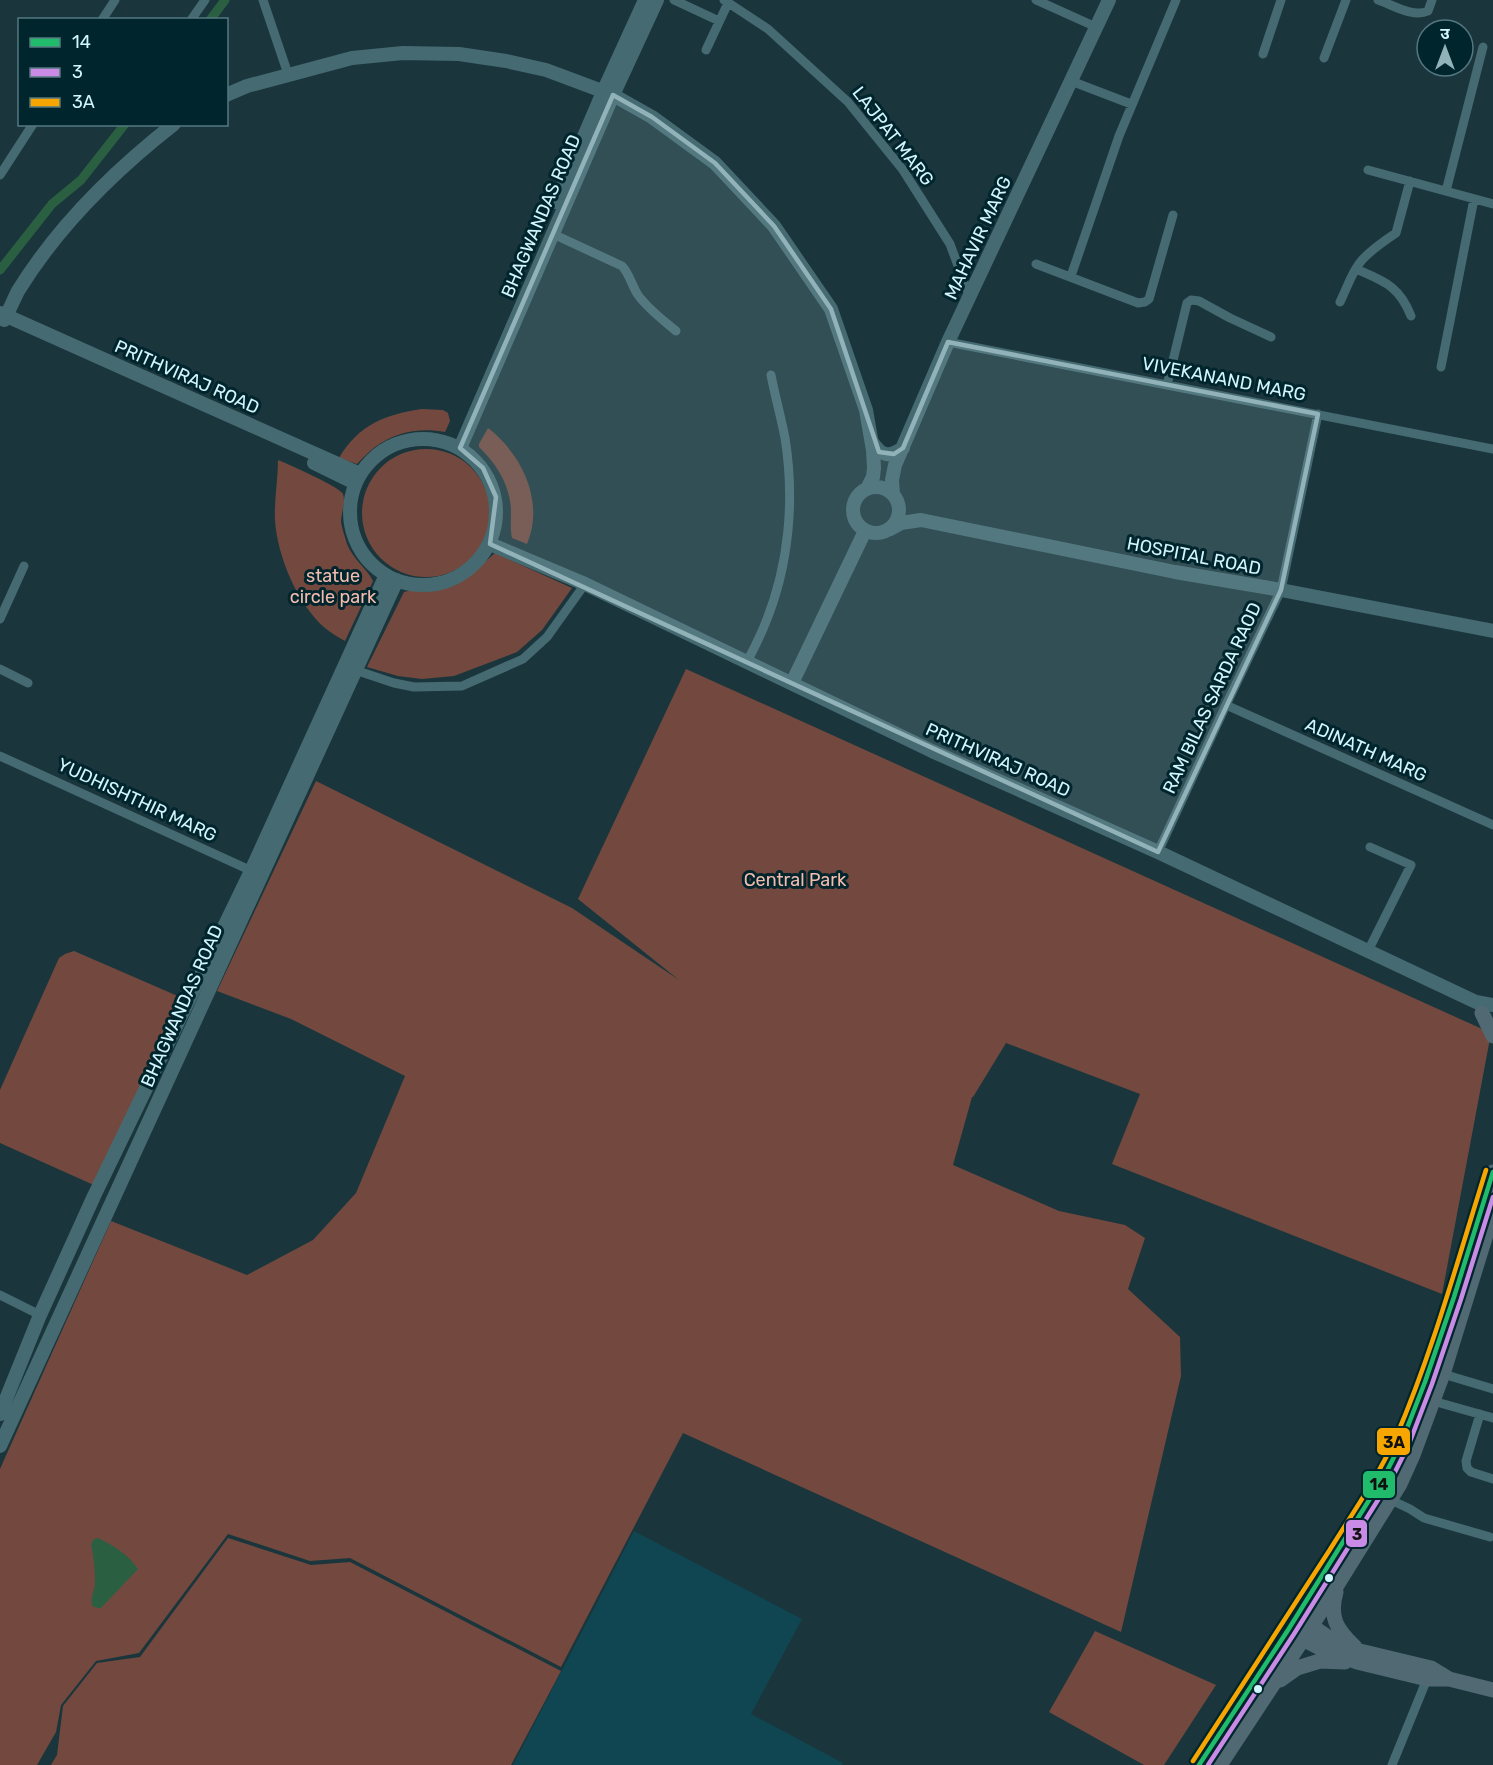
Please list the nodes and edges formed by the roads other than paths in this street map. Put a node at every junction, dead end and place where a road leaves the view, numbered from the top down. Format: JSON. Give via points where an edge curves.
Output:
{"nodes":[{"id":1,"x":115,"y":0,"type":"edge"},
{"id":2,"x":206,"y":0,"type":"edge"},
{"id":3,"x":262,"y":0,"type":"edge"},
{"id":4,"x":645,"y":0,"type":"edge"},
{"id":5,"x":657,"y":0,"type":"edge"},
{"id":6,"x":674,"y":0,"type":"edge"},
{"id":7,"x":1036,"y":0,"type":"edge"},
{"id":8,"x":1109,"y":0,"type":"edge"},
{"id":9,"x":1176,"y":0,"type":"edge"},
{"id":10,"x":1281,"y":0,"type":"edge"},
{"id":11,"x":1346,"y":0,"type":"edge"},
{"id":12,"x":1378,"y":0,"type":"edge"},
{"id":13,"x":1432,"y":0,"type":"edge"},
{"id":14,"x":726,"y":1,"type":"edge"},
{"id":15,"x":103,"y":18,"type":"edge"},
{"id":16,"x":192,"y":18,"type":"edge"},
{"id":17,"x":719,"y":21,"type":"junction"},
{"id":18,"x":1096,"y":27,"type":"junction"},
{"id":19,"x":1483,"y":47,"type":"dead end"},
{"id":20,"x":706,"y":50,"type":"dead end"},
{"id":21,"x":1263,"y":54,"type":"dead end"},
{"id":22,"x":1324,"y":58,"type":"dead end"},
{"id":23,"x":288,"y":75,"type":"junction"},
{"id":24,"x":1071,"y":81,"type":"junction"},
{"id":25,"x":228,"y":94,"type":"edge"},
{"id":26,"x":608,"y":94,"type":"junction"},
{"id":27,"x":1131,"y":104,"type":"junction"},
{"id":28,"x":32,"y":126,"type":"edge"},
{"id":29,"x":171,"y":126,"type":"edge"},
{"id":30,"x":1368,"y":170,"type":"dead end"},
{"id":31,"x":0,"y":175,"type":"edge"},
{"id":32,"x":1410,"y":181,"type":"junction"},
{"id":33,"x":1446,"y":191,"type":"junction"},
{"id":34,"x":1474,"y":199,"type":"junction"},
{"id":35,"x":1493,"y":204,"type":"edge"},
{"id":36,"x":1173,"y":215,"type":"dead end"},
{"id":37,"x":553,"y":234,"type":"junction"},
{"id":38,"x":1036,"y":264,"type":"dead end"},
{"id":39,"x":1356,"y":269,"type":"junction"},
{"id":40,"x":1071,"y":276,"type":"junction"},
{"id":41,"x":970,"y":298,"type":"junction"},
{"id":42,"x":1340,"y":302,"type":"dead end"},
{"id":43,"x":1411,"y":316,"type":"dead end"},
{"id":44,"x":2,"y":319,"type":"edge"},
{"id":45,"x":676,"y":331,"type":"dead end"},
{"id":46,"x":1271,"y":337,"type":"dead end"},
{"id":47,"x":948,"y":342,"type":"junction"},
{"id":48,"x":1441,"y":367,"type":"dead end"},
{"id":49,"x":771,"y":375,"type":"dead end"},
{"id":50,"x":1167,"y":385,"type":"junction"},
{"id":51,"x":1318,"y":414,"type":"junction"},
{"id":52,"x":872,"y":442,"type":"junction"},
{"id":53,"x":456,"y":446,"type":"junction"},
{"id":54,"x":903,"y":448,"type":"junction"},
{"id":55,"x":1493,"y":449,"type":"edge"},
{"id":56,"x":358,"y":479,"type":"junction"},
{"id":57,"x":867,"y":489,"type":"junction"},
{"id":58,"x":893,"y":494,"type":"junction"},
{"id":59,"x":899,"y":508,"type":"junction"},
{"id":60,"x":921,"y":519,"type":"junction"},
{"id":61,"x":890,"y":529,"type":"junction"},
{"id":62,"x":865,"y":531,"type":"junction"},
{"id":63,"x":490,"y":543,"type":"junction"},
{"id":64,"x":24,"y":566,"type":"dead end"},
{"id":65,"x":391,"y":578,"type":"junction"},
{"id":66,"x":585,"y":584,"type":"junction"},
{"id":67,"x":1281,"y":591,"type":"junction"},
{"id":68,"x":0,"y":619,"type":"edge"},
{"id":69,"x":1493,"y":631,"type":"edge"},
{"id":70,"x":747,"y":662,"type":"junction"},
{"id":71,"x":0,"y":669,"type":"edge"},
{"id":72,"x":355,"y":669,"type":"junction"},
{"id":73,"x":28,"y":683,"type":"dead end"},
{"id":74,"x":792,"y":683,"type":"junction"},
{"id":75,"x":1226,"y":705,"type":"junction"},
{"id":76,"x":0,"y":756,"type":"edge"},
{"id":77,"x":1493,"y":825,"type":"edge"},
{"id":78,"x":1370,"y":847,"type":"dead end"},
{"id":79,"x":1158,"y":852,"type":"junction"},
{"id":80,"x":256,"y":873,"type":"junction"},
{"id":81,"x":1368,"y":951,"type":"junction"},
{"id":82,"x":1486,"y":1010,"type":"edge"},
{"id":83,"x":1493,"y":1036,"type":"edge"},
{"id":84,"x":1493,"y":1172,"type":"edge"},
{"id":85,"x":1493,"y":1212,"type":"edge"},
{"id":86,"x":0,"y":1295,"type":"edge"},
{"id":87,"x":40,"y":1315,"type":"junction"},
{"id":88,"x":1443,"y":1374,"type":"junction"},
{"id":89,"x":1493,"y":1389,"type":"edge"},
{"id":90,"x":1433,"y":1401,"type":"junction"},
{"id":91,"x":0,"y":1414,"type":"edge"},
{"id":92,"x":1480,"y":1414,"type":"junction"},
{"id":93,"x":1493,"y":1418,"type":"edge"},
{"id":94,"x":0,"y":1446,"type":"edge"},
{"id":95,"x":1493,"y":1479,"type":"edge"},
{"id":96,"x":1391,"y":1500,"type":"junction"},
{"id":97,"x":1490,"y":1537,"type":"dead end"},
{"id":98,"x":1339,"y":1580,"type":"junction"},
{"id":99,"x":1297,"y":1616,"type":"junction"},
{"id":100,"x":1288,"y":1630,"type":"junction"},
{"id":101,"x":1307,"y":1633,"type":"junction"},
{"id":102,"x":1358,"y":1657,"type":"junction"},
{"id":103,"x":1427,"y":1679,"type":"junction"},
{"id":104,"x":1449,"y":1679,"type":"junction"},
{"id":105,"x":1493,"y":1690,"type":"edge"},
{"id":106,"x":1267,"y":1695,"type":"junction"},
{"id":107,"x":1199,"y":1765,"type":"edge"},
{"id":108,"x":1220,"y":1765,"type":"edge"},
{"id":109,"x":1392,"y":1765,"type":"edge"}],
"edges":[{"from":1,"to":15,"type":"street"},
{"from":2,"to":16,"type":"street"},
{"from":3,"to":23,"type":"street"},
{"from":4,"to":26,"type":"street","name":"BHAGWANDAS ROAD"},
{"from":5,"to":26,"type":"street","name":"BHAGWANDAS ROAD"},
{"from":6,"to":17,"type":"street"},
{"from":7,"to":18,"type":"street"},
{"from":8,"to":18,"type":"street","name":"MAHAVIR MARG"},
{"from":9,"to":27,"type":"street"},
{"from":10,"to":21,"type":"street"},
{"from":11,"to":22,"type":"street"},
{"from":12,"to":13,"type":"street","via":[[1422,14],[1428,11]]},
{"from":14,"to":17,"type":"street"},
{"from":14,"to":41,"type":"street","name":"LAJPAT MARG","via":[[768,29],[848,102],[903,170],[950,244]]},
{"from":17,"to":20,"type":"street"},
{"from":18,"to":24,"type":"street","name":"MAHAVIR MARG"},
{"from":19,"to":33,"type":"street"},
{"from":23,"to":25,"type":"street"},
{"from":23,"to":26,"type":"street","via":[[352,58],[403,53],[459,54],[546,70]]},
{"from":24,"to":27,"type":"street"},
{"from":24,"to":41,"type":"street","name":"MAHAVIR MARG"},
{"from":26,"to":37,"type":"street","name":"BHAGWANDAS ROAD"},
{"from":26,"to":52,"type":"street","via":[[652,117],[716,164],[774,226],[831,309],[866,410]]},
{"from":26,"to":53,"type":"street","name":"BHAGWANDAS ROAD"},
{"from":27,"to":40,"type":"street"},
{"from":28,"to":31,"type":"street"},
{"from":29,"to":44,"type":"street","via":[[111,178],[57,235]]},
{"from":30,"to":32,"type":"street"},
{"from":32,"to":33,"type":"street"},
{"from":32,"to":39,"type":"street","via":[[1396,233],[1380,243]]},
{"from":33,"to":34,"type":"street"},
{"from":34,"to":35,"type":"street"},
{"from":34,"to":48,"type":"street"},
{"from":36,"to":40,"type":"street","via":[[1145,302],[1138,303]]},
{"from":37,"to":45,"type":"street","via":[[625,268],[639,297]]},
{"from":37,"to":53,"type":"street","name":"BHAGWANDAS ROAD"},
{"from":38,"to":40,"type":"street"},
{"from":39,"to":42,"type":"street"},
{"from":39,"to":43,"type":"street","via":[[1388,284],[1407,305]]},
{"from":41,"to":47,"type":"street","name":"MAHAVIR MARG"},
{"from":44,"to":56,"type":"street","name":"PRITHVIRAJ ROAD"},
{"from":46,"to":50,"type":"street","via":[[1191,300],[1187,303]]},
{"from":47,"to":50,"type":"street","name":"VIVEKANAND MARG"},
{"from":47,"to":54,"type":"street","name":"MAHAVIR MARG"},
{"from":49,"to":70,"type":"street","via":[[785,438],[788,532],[780,578]]},
{"from":50,"to":51,"type":"street","name":"VIVEKANAND MARG"},
{"from":51,"to":55,"type":"street","name":"VIVEKANAND MARG"},
{"from":51,"to":67,"type":"street","name":"RAM BILAS SARDA RAOD"},
{"from":52,"to":54,"type":"street","via":[[885,454]]},
{"from":52,"to":57,"type":"street","via":[[874,468]]},
{"from":53,"to":56,"type":"street","via":[[423,438],[401,442],[380,452]]},
{"from":53,"to":63,"type":"street","via":[[483,468],[491,482],[497,513]]},
{"from":54,"to":58,"type":"street","name":"MAHAVIR MARG","via":[[892,480]]},
{"from":56,"to":65,"type":"street","via":[[351,498],[354,535],[364,555]]},
{"from":57,"to":58,"type":"street","via":[[881,488]]},
{"from":57,"to":62,"type":"street","via":[[856,498],[853,513]]},
{"from":58,"to":59,"type":"street"},
{"from":59,"to":60,"type":"street"},
{"from":59,"to":61,"type":"street","via":[[899,516]]},
{"from":60,"to":61,"type":"street","name":"HOSPITAL ROAD"},
{"from":60,"to":67,"type":"street","name":"HOSPITAL ROAD"},
{"from":61,"to":62,"type":"street","via":[[878,534]]},
{"from":62,"to":74,"type":"street"},
{"from":63,"to":65,"type":"street","via":[[476,563],[445,582],[420,585]]},
{"from":63,"to":66,"type":"street","name":"PRITHVIRAJ ROAD"},
{"from":64,"to":68,"type":"street"},
{"from":65,"to":72,"type":"street","name":"BHAGWANDAS ROAD"},
{"from":65,"to":80,"type":"street","name":"BHAGWANDAS ROAD"},
{"from":66,"to":70,"type":"street","name":"PRITHVIRAJ ROAD"},
{"from":66,"to":72,"type":"street","via":[[547,637],[523,659],[462,686],[414,687]]},
{"from":67,"to":69,"type":"street","name":"HOSPITAL ROAD"},
{"from":67,"to":75,"type":"street","name":"RAM BILAS SARDA RAOD"},
{"from":70,"to":74,"type":"street","name":"PRITHVIRAJ ROAD"},
{"from":71,"to":73,"type":"street"},
{"from":72,"to":80,"type":"street","name":"BHAGWANDAS ROAD"},
{"from":74,"to":79,"type":"street","name":"PRITHVIRAJ ROAD","via":[[932,751]]},
{"from":75,"to":77,"type":"street","name":"ADINATH MARG"},
{"from":75,"to":79,"type":"street","name":"RAM BILAS SARDA RAOD"},
{"from":76,"to":80,"type":"street","name":"YUDHISHTHIR MARG"},
{"from":78,"to":81,"type":"street","via":[[1411,865]]},
{"from":79,"to":81,"type":"street","name":"PRITHVIRAJ ROAD"},
{"from":80,"to":87,"type":"street","name":"BHAGWANDAS ROAD","via":[[94,1196]]},
{"from":80,"to":94,"type":"street","name":"BHAGWANDAS ROAD"},
{"from":81,"to":82,"type":"street","name":"PRITHVIRAJ ROAD"},
{"from":82,"to":83,"type":"main road"},
{"from":84,"to":99,"type":"main road","via":[[1454,1297],[1402,1441],[1378,1487]]},
{"from":85,"to":88,"type":"main road"},
{"from":86,"to":87,"type":"street"},
{"from":87,"to":91,"type":"street","name":"BHAGWANDAS ROAD"},
{"from":88,"to":89,"type":"street"},
{"from":88,"to":90,"type":"main road"},
{"from":90,"to":92,"type":"street"},
{"from":90,"to":96,"type":"main road"},
{"from":92,"to":93,"type":"street"},
{"from":92,"to":95,"type":"street","via":[[1467,1467]]},
{"from":96,"to":97,"type":"street","via":[[1424,1518]]},
{"from":96,"to":98,"type":"main road"},
{"from":98,"to":101,"type":"main road"},
{"from":98,"to":102,"type":"main road","via":[[1333,1617]]},
{"from":99,"to":100,"type":"main road"},
{"from":99,"to":101,"type":"main road"},
{"from":100,"to":101,"type":"main road"},
{"from":100,"to":107,"type":"main road"},
{"from":101,"to":102,"type":"main road","via":[[1324,1650]]},
{"from":101,"to":106,"type":"main road"},
{"from":102,"to":103,"type":"main road"},
{"from":102,"to":104,"type":"main road","via":[[1431,1668]]},
{"from":102,"to":106,"type":"main road","via":[[1297,1668]]},
{"from":103,"to":104,"type":"main road"},
{"from":103,"to":109,"type":"street"},
{"from":104,"to":105,"type":"main road"},
{"from":106,"to":108,"type":"main road"}]}
